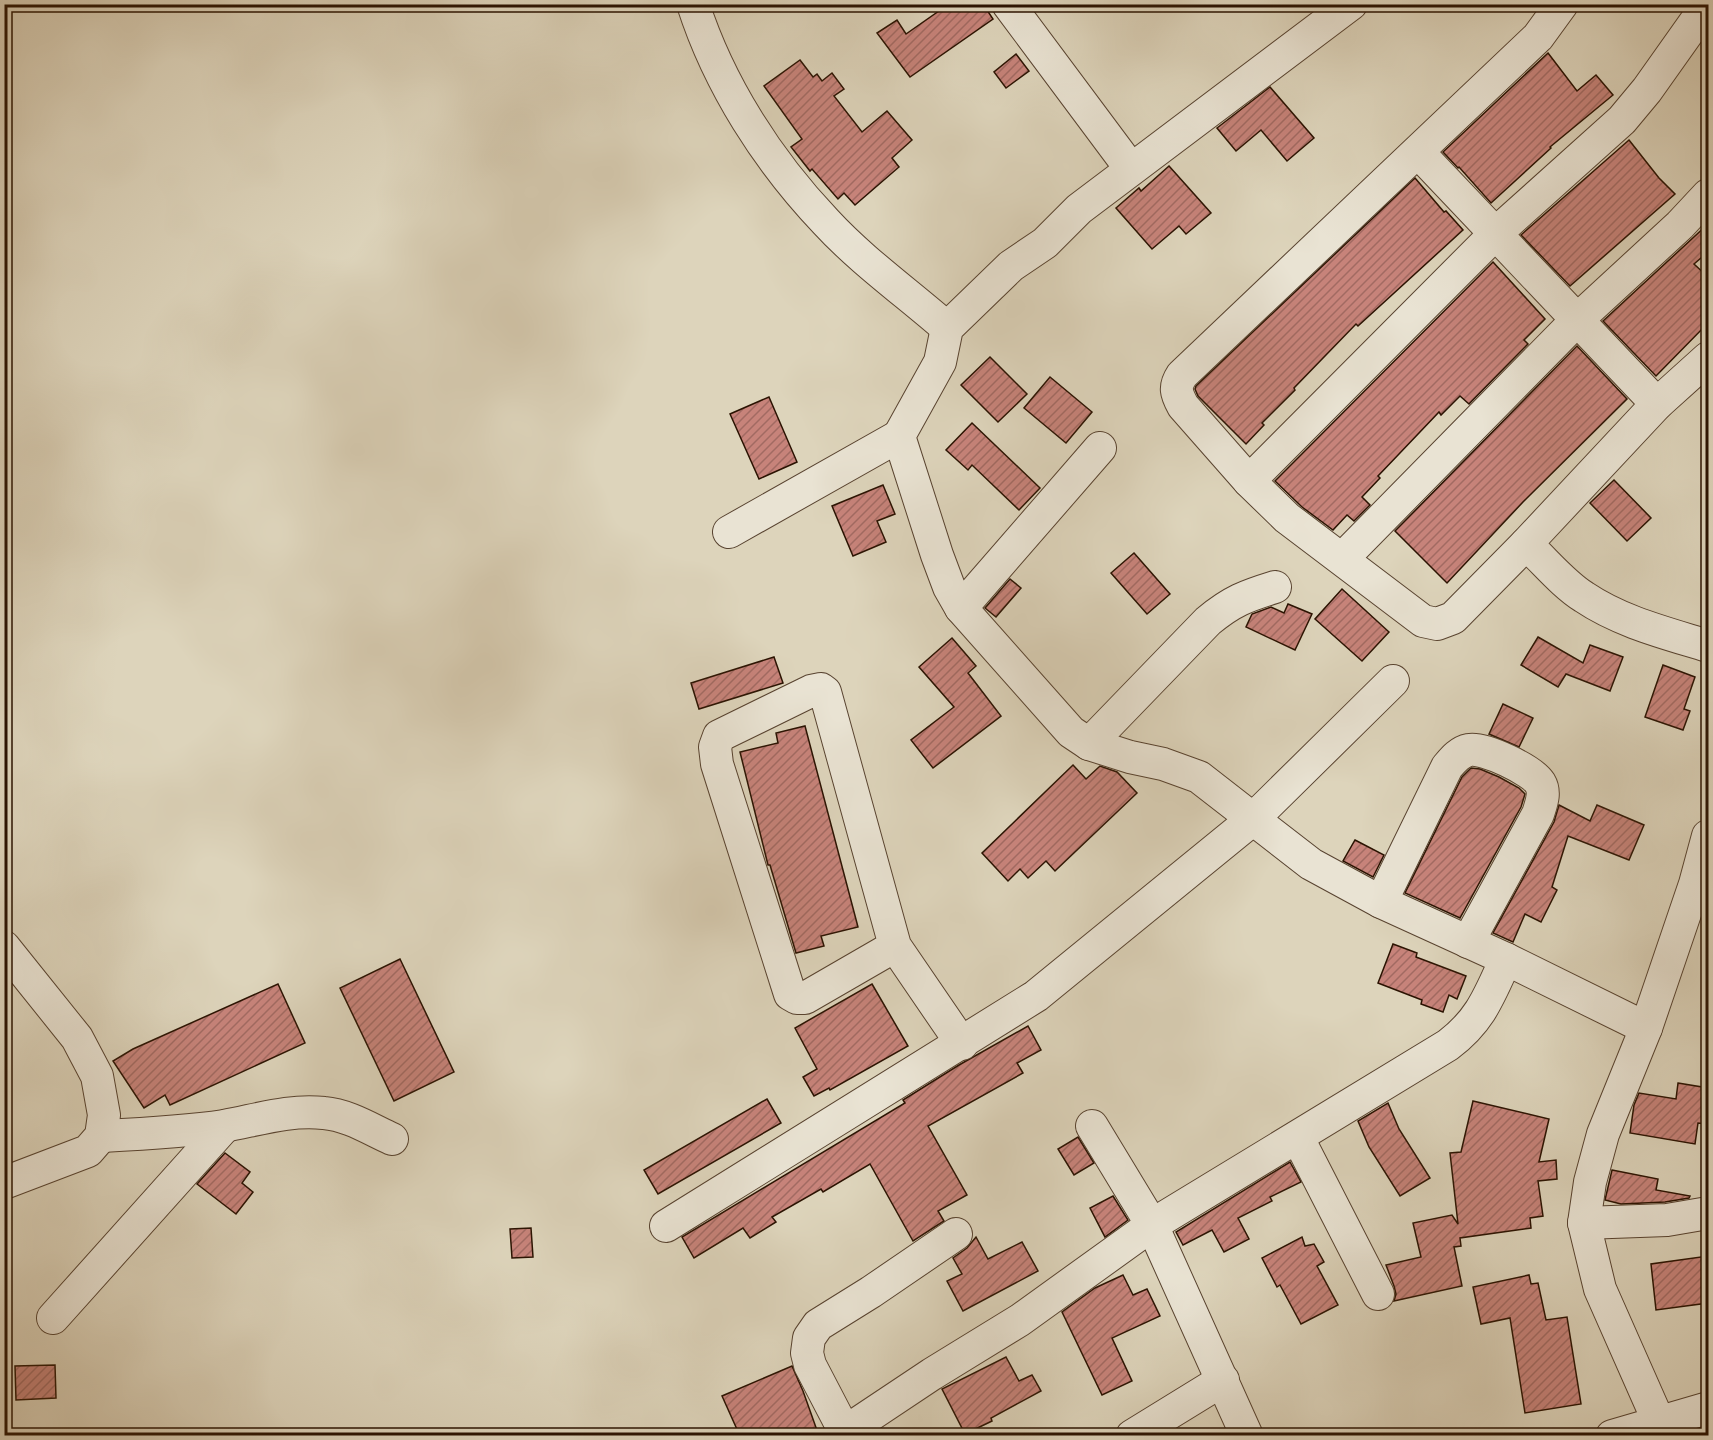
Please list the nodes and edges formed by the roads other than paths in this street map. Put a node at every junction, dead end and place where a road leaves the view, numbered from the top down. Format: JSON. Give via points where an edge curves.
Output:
{"nodes":[{"id":1,"x":693,"y":4,"type":"edge"},
{"id":2,"x":1008,"y":4,"type":"edge"},
{"id":3,"x":1351,"y":4,"type":"edge"},
{"id":4,"x":1562,"y":4,"type":"edge"},
{"id":5,"x":1708,"y":4,"type":"edge"},
{"id":6,"x":1418,"y":152,"type":"junction"},
{"id":7,"x":1131,"y":169,"type":"junction"},
{"id":8,"x":1708,"y":195,"type":"edge"},
{"id":9,"x":1495,"y":234,"type":"junction"},
{"id":10,"x":1577,"y":320,"type":"junction"},
{"id":11,"x":947,"y":328,"type":"junction"},
{"id":12,"x":1708,"y":358,"type":"edge"},
{"id":13,"x":1657,"y":404,"type":"junction"},
{"id":14,"x":899,"y":436,"type":"junction"},
{"id":15,"x":1100,"y":448,"type":"dead end"},
{"id":16,"x":1249,"y":481,"type":"junction"},
{"id":17,"x":729,"y":532,"type":"dead end"},
{"id":18,"x":1526,"y":544,"type":"junction"},
{"id":19,"x":1343,"y":558,"type":"junction"},
{"id":20,"x":1275,"y":587,"type":"dead end"},
{"id":21,"x":961,"y":608,"type":"junction"},
{"id":22,"x":1708,"y":646,"type":"edge"},
{"id":23,"x":1393,"y":681,"type":"dead end"},
{"id":24,"x":1089,"y":744,"type":"junction"},
{"id":25,"x":1253,"y":819,"type":"junction"},
{"id":26,"x":1708,"y":836,"type":"edge"},
{"id":27,"x":1702,"y":885,"type":"edge"},
{"id":28,"x":1381,"y":902,"type":"junction"},
{"id":29,"x":1468,"y":942,"type":"junction"},
{"id":30,"x":895,"y":946,"type":"junction"},
{"id":31,"x":4,"y":947,"type":"edge"},
{"id":32,"x":1506,"y":960,"type":"junction"},
{"id":33,"x":1646,"y":1028,"type":"junction"},
{"id":34,"x":962,"y":1044,"type":"junction"},
{"id":35,"x":1092,"y":1125,"type":"dead end"},
{"id":36,"x":225,"y":1126,"type":"junction"},
{"id":37,"x":101,"y":1136,"type":"junction"},
{"id":38,"x":1298,"y":1138,"type":"junction"},
{"id":39,"x":392,"y":1139,"type":"dead end"},
{"id":40,"x":4,"y":1183,"type":"edge"},
{"id":41,"x":1708,"y":1213,"type":"edge"},
{"id":42,"x":1584,"y":1223,"type":"junction"},
{"id":43,"x":1152,"y":1225,"type":"junction"},
{"id":44,"x":666,"y":1226,"type":"dead end"},
{"id":45,"x":956,"y":1234,"type":"dead end"},
{"id":46,"x":1378,"y":1294,"type":"dead end"},
{"id":47,"x":54,"y":1318,"type":"dead end"},
{"id":48,"x":1223,"y":1380,"type":"junction"},
{"id":49,"x":1708,"y":1408,"type":"edge"},
{"id":50,"x":1663,"y":1429,"type":"edge"},
{"id":51,"x":846,"y":1434,"type":"edge"},
{"id":52,"x":1132,"y":1436,"type":"edge"},
{"id":53,"x":1247,"y":1436,"type":"edge"},
{"id":54,"x":1612,"y":1436,"type":"edge"}],
"edges":[{"from":1,"to":11,"type":"street","via":[[729,87],[793,186],[827,224]]},
{"from":2,"to":7,"type":"street"},
{"from":3,"to":7,"type":"street"},
{"from":4,"to":6,"type":"street","via":[[1539,37]]},
{"from":5,"to":9,"type":"street","via":[[1622,120]]},
{"from":6,"to":9,"type":"street"},
{"from":6,"to":16,"type":"street","via":[[1176,384],[1183,406]]},
{"from":7,"to":11,"type":"street","via":[[1045,243],[1011,266]]},
{"from":8,"to":10,"type":"street"},
{"from":9,"to":10,"type":"street"},
{"from":9,"to":16,"type":"street"},
{"from":10,"to":13,"type":"street"},
{"from":10,"to":19,"type":"street"},
{"from":11,"to":14,"type":"street","via":[[940,362]]},
{"from":12,"to":13,"type":"street"},
{"from":13,"to":18,"type":"street"},
{"from":14,"to":17,"type":"street"},
{"from":14,"to":21,"type":"street","via":[[937,555]]},
{"from":15,"to":21,"type":"street"},
{"from":16,"to":19,"type":"street","via":[[1310,537]]},
{"from":18,"to":19,"type":"street","via":[[1453,618],[1437,624],[1423,621]]},
{"from":18,"to":22,"type":"street","via":[[1582,596],[1612,614]]},
{"from":20,"to":24,"type":"street","via":[[1242,597],[1208,621]]},
{"from":21,"to":24,"type":"street","via":[[1071,732]]},
{"from":23,"to":25,"type":"street"},
{"from":24,"to":25,"type":"street","via":[[1199,777]]},
{"from":25,"to":28,"type":"street","via":[[1311,864]]},
{"from":25,"to":34,"type":"street","via":[[1036,996]]},
{"from":26,"to":27,"type":"street"},
{"from":27,"to":33,"type":"street"},
{"from":28,"to":29,"type":"street"},
{"from":28,"to":29,"type":"street","via":[[1447,767],[1469,750],[1483,750],[1530,772],[1540,784],[1543,799]]},
{"from":29,"to":32,"type":"street"},
{"from":30,"to":30,"type":"street","via":[[825,692],[811,691],[718,735],[717,764],[790,994],[805,998]]},
{"from":30,"to":34,"type":"street"},
{"from":31,"to":37,"type":"street","via":[[77,1038],[98,1076],[104,1115]]},
{"from":32,"to":33,"type":"street"},
{"from":32,"to":38,"type":"street","via":[[1476,1020],[1464,1033]]},
{"from":33,"to":42,"type":"street","via":[[1603,1134]]},
{"from":34,"to":44,"type":"street"},
{"from":35,"to":43,"type":"street"},
{"from":36,"to":37,"type":"street"},
{"from":36,"to":39,"type":"street","via":[[296,1112],[324,1113],[345,1117]]},
{"from":36,"to":47,"type":"street"},
{"from":37,"to":40,"type":"street","via":[[88,1151]]},
{"from":38,"to":43,"type":"street"},
{"from":38,"to":46,"type":"street"},
{"from":41,"to":42,"type":"street","via":[[1666,1220]]},
{"from":42,"to":50,"type":"street","via":[[1600,1289]]},
{"from":43,"to":48,"type":"street"},
{"from":43,"to":51,"type":"street","via":[[1020,1320],[932,1374]]},
{"from":45,"to":51,"type":"street","via":[[818,1325],[809,1338],[810,1365]]},
{"from":48,"to":52,"type":"street"},
{"from":48,"to":53,"type":"street"},
{"from":49,"to":50,"type":"street"},
{"from":50,"to":54,"type":"street"}]}
